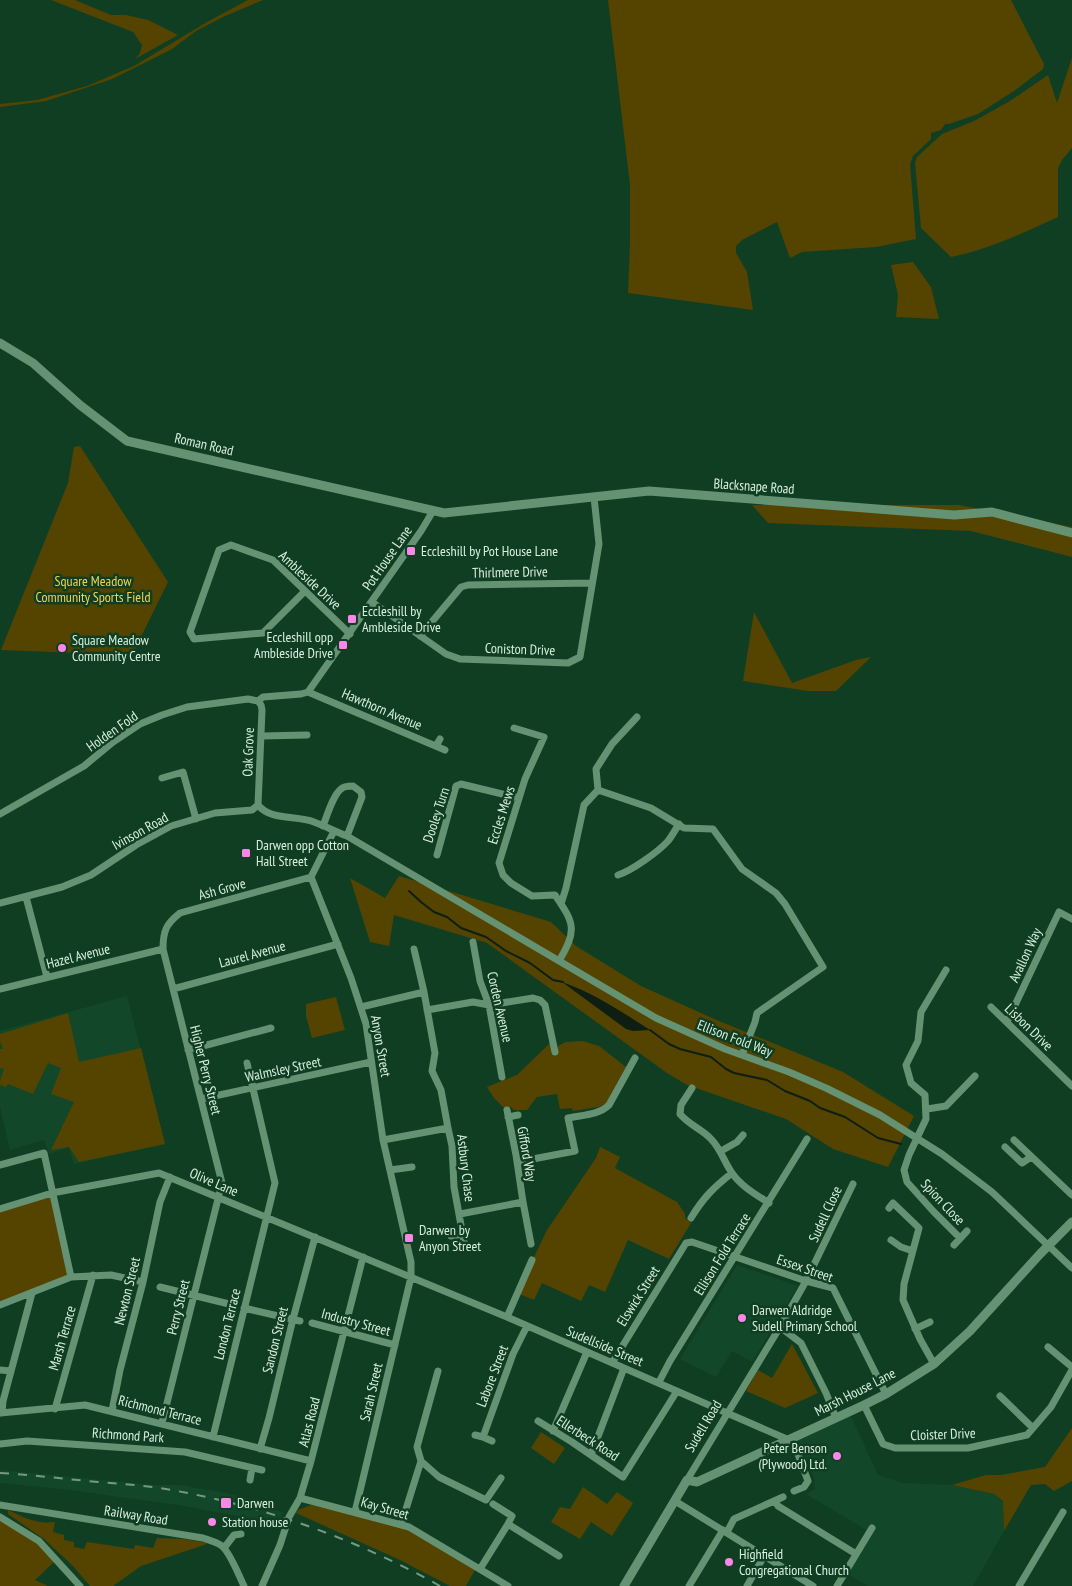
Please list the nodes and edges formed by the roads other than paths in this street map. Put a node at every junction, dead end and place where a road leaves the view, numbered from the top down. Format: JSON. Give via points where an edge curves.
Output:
{"nodes":[{"id":1,"x":0,"y":343,"type":"edge"},
{"id":2,"x":594,"y":497,"type":"junction"},
{"id":3,"x":433,"y":511,"type":"junction"},
{"id":4,"x":1072,"y":533,"type":"edge"},
{"id":5,"x":592,"y":583,"type":"junction"},
{"id":6,"x":305,"y":591,"type":"junction"},
{"id":7,"x":372,"y":602,"type":"junction"},
{"id":8,"x":350,"y":634,"type":"junction"},
{"id":9,"x":420,"y":636,"type":"junction"},
{"id":10,"x":308,"y":692,"type":"junction"},
{"id":11,"x":258,"y":701,"type":"junction"},
{"id":12,"x":637,"y":717,"type":"dead end"},
{"id":13,"x":514,"y":728,"type":"dead end"},
{"id":14,"x":308,"y":735,"type":"dead end"},
{"id":15,"x":262,"y":736,"type":"junction"},
{"id":16,"x":440,"y":739,"type":"dead end"},
{"id":17,"x":436,"y":746,"type":"junction"},
{"id":18,"x":445,"y":750,"type":"dead end"},
{"id":19,"x":162,"y":778,"type":"dead end"},
{"id":20,"x":598,"y":790,"type":"junction"},
{"id":21,"x":519,"y":798,"type":"junction"},
{"id":22,"x":258,"y":805,"type":"junction"},
{"id":23,"x":0,"y":814,"type":"edge"},
{"id":24,"x":196,"y":819,"type":"junction"},
{"id":25,"x":678,"y":824,"type":"junction"},
{"id":26,"x":323,"y":826,"type":"junction"},
{"id":27,"x":334,"y":831,"type":"junction"},
{"id":28,"x":347,"y":836,"type":"junction"},
{"id":29,"x":436,"y":854,"type":"dead end"},
{"id":30,"x":618,"y":875,"type":"dead end"},
{"id":31,"x":311,"y":878,"type":"junction"},
{"id":32,"x":26,"y":897,"type":"junction"},
{"id":33,"x":0,"y":903,"type":"edge"},
{"id":34,"x":561,"y":904,"type":"junction"},
{"id":35,"x":1072,"y":919,"type":"edge"},
{"id":36,"x":473,"y":942,"type":"dead end"},
{"id":37,"x":338,"y":944,"type":"junction"},
{"id":38,"x":163,"y":949,"type":"junction"},
{"id":39,"x":414,"y":949,"type":"dead end"},
{"id":40,"x":559,"y":962,"type":"junction"},
{"id":41,"x":946,"y":970,"type":"dead end"},
{"id":42,"x":47,"y":976,"type":"junction"},
{"id":43,"x":0,"y":989,"type":"edge"},
{"id":44,"x":173,"y":989,"type":"junction"},
{"id":45,"x":424,"y":992,"type":"junction"},
{"id":46,"x":489,"y":1005,"type":"junction"},
{"id":47,"x":361,"y":1007,"type":"junction"},
{"id":48,"x":991,"y":1007,"type":"dead end"},
{"id":49,"x":427,"y":1010,"type":"junction"},
{"id":50,"x":1007,"y":1022,"type":"junction"},
{"id":51,"x":271,"y":1028,"type":"dead end"},
{"id":52,"x":188,"y":1050,"type":"junction"},
{"id":53,"x":556,"y":1052,"type":"dead end"},
{"id":54,"x":742,"y":1055,"type":"junction"},
{"id":55,"x":624,"y":1060,"type":"dead end"},
{"id":56,"x":371,"y":1062,"type":"junction"},
{"id":57,"x":247,"y":1063,"type":"dead end"},
{"id":58,"x":975,"y":1076,"type":"dead end"},
{"id":59,"x":502,"y":1077,"type":"dead end"},
{"id":60,"x":1072,"y":1086,"type":"edge"},
{"id":61,"x":254,"y":1088,"type":"junction"},
{"id":62,"x":692,"y":1088,"type":"dead end"},
{"id":63,"x":201,"y":1099,"type":"junction"},
{"id":64,"x":927,"y":1109,"type":"junction"},
{"id":65,"x":518,"y":1115,"type":"dead end"},
{"id":66,"x":448,"y":1128,"type":"junction"},
{"id":67,"x":743,"y":1135,"type":"dead end"},
{"id":68,"x":807,"y":1138,"type":"dead end"},
{"id":69,"x":917,"y":1138,"type":"junction"},
{"id":70,"x":383,"y":1140,"type":"junction"},
{"id":71,"x":1014,"y":1140,"type":"dead end"},
{"id":72,"x":1005,"y":1148,"type":"dead end"},
{"id":73,"x":721,"y":1151,"type":"junction"},
{"id":74,"x":1031,"y":1156,"type":"junction"},
{"id":75,"x":517,"y":1162,"type":"junction"},
{"id":76,"x":0,"y":1165,"type":"edge"},
{"id":77,"x":412,"y":1166,"type":"dead end"},
{"id":78,"x":390,"y":1170,"type":"junction"},
{"id":79,"x":732,"y":1173,"type":"junction"},
{"id":80,"x":170,"y":1177,"type":"junction"},
{"id":81,"x":852,"y":1184,"type":"dead end"},
{"id":82,"x":52,"y":1194,"type":"junction"},
{"id":83,"x":1072,"y":1195,"type":"edge"},
{"id":84,"x":218,"y":1197,"type":"junction"},
{"id":85,"x":523,"y":1202,"type":"junction"},
{"id":86,"x":769,"y":1203,"type":"junction"},
{"id":87,"x":889,"y":1208,"type":"dead end"},
{"id":88,"x":0,"y":1209,"type":"edge"},
{"id":89,"x":460,"y":1214,"type":"junction"},
{"id":90,"x":266,"y":1217,"type":"junction"},
{"id":91,"x":691,"y":1218,"type":"dead end"},
{"id":92,"x":1072,"y":1222,"type":"edge"},
{"id":93,"x":967,"y":1231,"type":"dead end"},
{"id":94,"x":463,"y":1234,"type":"junction"},
{"id":95,"x":451,"y":1236,"type":"dead end"},
{"id":96,"x":315,"y":1237,"type":"junction"},
{"id":97,"x":960,"y":1238,"type":"junction"},
{"id":98,"x":892,"y":1240,"type":"dead end"},
{"id":99,"x":686,"y":1243,"type":"joint"},
{"id":100,"x":531,"y":1244,"type":"dead end"},
{"id":101,"x":954,"y":1245,"type":"dead end"},
{"id":102,"x":1049,"y":1245,"type":"junction"},
{"id":103,"x":465,"y":1247,"type":"dead end"},
{"id":104,"x":912,"y":1251,"type":"junction"},
{"id":105,"x":363,"y":1257,"type":"junction"},
{"id":106,"x":735,"y":1257,"type":"junction"},
{"id":107,"x":532,"y":1260,"type":"dead end"},
{"id":108,"x":1072,"y":1268,"type":"edge"},
{"id":109,"x":93,"y":1275,"type":"junction"},
{"id":110,"x":71,"y":1277,"type":"junction"},
{"id":111,"x":411,"y":1277,"type":"junction"},
{"id":112,"x":806,"y":1281,"type":"junction"},
{"id":113,"x":143,"y":1282,"type":"junction"},
{"id":114,"x":160,"y":1287,"type":"dead end"},
{"id":115,"x":32,"y":1292,"type":"junction"},
{"id":116,"x":194,"y":1295,"type":"junction"},
{"id":117,"x":229,"y":1304,"type":"dead end"},
{"id":118,"x":0,"y":1305,"type":"edge"},
{"id":119,"x":244,"y":1308,"type":"junction"},
{"id":120,"x":507,"y":1317,"type":"junction"},
{"id":121,"x":296,"y":1320,"type":"junction"},
{"id":122,"x":930,"y":1322,"type":"dead end"},
{"id":123,"x":312,"y":1323,"type":"dead end"},
{"id":124,"x":527,"y":1326,"type":"junction"},
{"id":125,"x":780,"y":1328,"type":"junction"},
{"id":126,"x":915,"y":1329,"type":"junction"},
{"id":127,"x":344,"y":1331,"type":"junction"},
{"id":128,"x":395,"y":1345,"type":"junction"},
{"id":129,"x":1048,"y":1347,"type":"dead end"},
{"id":130,"x":587,"y":1352,"type":"junction"},
{"id":131,"x":612,"y":1363,"type":"junction"},
{"id":132,"x":934,"y":1364,"type":"junction"},
{"id":133,"x":624,"y":1368,"type":"junction"},
{"id":134,"x":1072,"y":1368,"type":"edge"},
{"id":135,"x":0,"y":1370,"type":"edge"},
{"id":136,"x":11,"y":1370,"type":"junction"},
{"id":137,"x":438,"y":1371,"type":"dead end"},
{"id":138,"x":658,"y":1382,"type":"junction"},
{"id":139,"x":677,"y":1391,"type":"junction"},
{"id":140,"x":886,"y":1394,"type":"junction"},
{"id":141,"x":1000,"y":1396,"type":"dead end"},
{"id":142,"x":864,"y":1405,"type":"junction"},
{"id":143,"x":55,"y":1409,"type":"junction"},
{"id":144,"x":112,"y":1411,"type":"junction"},
{"id":145,"x":1,"y":1413,"type":"edge"},
{"id":146,"x":727,"y":1413,"type":"junction"},
{"id":147,"x":836,"y":1418,"type":"junction"},
{"id":148,"x":538,"y":1421,"type":"dead end"},
{"id":149,"x":162,"y":1423,"type":"junction"},
{"id":150,"x":1033,"y":1428,"type":"junction"},
{"id":151,"x":553,"y":1431,"type":"junction"},
{"id":152,"x":475,"y":1435,"type":"dead end"},
{"id":153,"x":213,"y":1437,"type":"junction"},
{"id":154,"x":484,"y":1437,"type":"junction"},
{"id":155,"x":791,"y":1439,"type":"junction"},
{"id":156,"x":492,"y":1441,"type":"dead end"},
{"id":157,"x":0,"y":1444,"type":"edge"},
{"id":158,"x":260,"y":1449,"type":"junction"},
{"id":159,"x":590,"y":1454,"type":"junction"},
{"id":160,"x":311,"y":1461,"type":"junction"},
{"id":161,"x":421,"y":1461,"type":"junction"},
{"id":162,"x":252,"y":1468,"type":"junction"},
{"id":163,"x":262,"y":1470,"type":"dead end"},
{"id":164,"x":501,"y":1478,"type":"dead end"},
{"id":165,"x":250,"y":1480,"type":"dead end"},
{"id":166,"x":687,"y":1480,"type":"junction"},
{"id":167,"x":794,"y":1492,"type":"dead end"},
{"id":168,"x":783,"y":1497,"type":"dead end"},
{"id":169,"x":300,"y":1498,"type":"junction"},
{"id":170,"x":675,"y":1501,"type":"junction"},
{"id":171,"x":775,"y":1501,"type":"junction"},
{"id":172,"x":493,"y":1504,"type":"dead end"},
{"id":173,"x":0,"y":1505,"type":"edge"},
{"id":174,"x":355,"y":1512,"type":"junction"},
{"id":175,"x":1063,"y":1512,"type":"dead end"},
{"id":176,"x":0,"y":1517,"type":"edge"},
{"id":177,"x":508,"y":1524,"type":"junction"},
{"id":178,"x":401,"y":1525,"type":"junction"},
{"id":179,"x":872,"y":1528,"type":"dead end"},
{"id":180,"x":725,"y":1531,"type":"junction"},
{"id":181,"x":241,"y":1534,"type":"dead end"},
{"id":182,"x":224,"y":1548,"type":"junction"},
{"id":183,"x":856,"y":1554,"type":"junction"},
{"id":184,"x":559,"y":1556,"type":"dead end"},
{"id":185,"x":764,"y":1556,"type":"junction"},
{"id":186,"x":480,"y":1569,"type":"junction"},
{"id":187,"x":808,"y":1585,"type":"edge"},
{"id":188,"x":80,"y":1586,"type":"edge"},
{"id":189,"x":244,"y":1586,"type":"edge"},
{"id":190,"x":262,"y":1586,"type":"edge"},
{"id":191,"x":508,"y":1586,"type":"edge"},
{"id":192,"x":624,"y":1586,"type":"edge"},
{"id":193,"x":689,"y":1586,"type":"edge"},
{"id":194,"x":747,"y":1586,"type":"edge"},
{"id":195,"x":837,"y":1586,"type":"edge"},
{"id":196,"x":1019,"y":1586,"type":"edge"}],
"edges":[{"from":1,"to":3,"type":"street","name":"Roman Road","via":[[33,363],[127,441]]},
{"from":2,"to":3,"type":"street","name":"Blacksnape Road","via":[[444,513]]},
{"from":2,"to":4,"type":"street","name":"Blacksnape Road","via":[[649,491],[954,515],[992,512]]},
{"from":2,"to":5,"type":"street","name":"Coniston Drive","via":[[599,544]]},
{"from":3,"to":7,"type":"street","name":"Pot House Lane"},
{"from":5,"to":9,"type":"street","name":"Thirlmere Drive","via":[[468,584],[461,587]]},
{"from":5,"to":9,"type":"street","name":"Coniston Drive","via":[[580,658],[568,663],[460,659],[446,654]]},
{"from":6,"to":6,"type":"street","name":"Ambleside Drive","via":[[263,633],[194,639],[190,632],[219,550],[231,545],[274,560]]},
{"from":6,"to":8,"type":"street","name":"Ambleside Drive"},
{"from":7,"to":8,"type":"street","name":"Pot House Lane"},
{"from":7,"to":9,"type":"street","name":"Coniston Drive"},
{"from":8,"to":10,"type":"street","name":"Pot House Lane"},
{"from":10,"to":11,"type":"street","name":"Holden Fold","via":[[262,697]]},
{"from":10,"to":17,"type":"street","name":"Hawthorn Avenue"},
{"from":11,"to":15,"type":"street","name":"Oak Grove","via":[[262,710]]},
{"from":11,"to":23,"type":"street","name":"Holden Fold","via":[[248,699],[187,707],[140,724],[84,766]]},
{"from":12,"to":20,"type":"street","via":[[612,744],[596,769]]},
{"from":13,"to":21,"type":"street","name":"Eccles Mews","via":[[544,737]]},
{"from":14,"to":15,"type":"street"},
{"from":15,"to":22,"type":"street","name":"Oak Grove"},
{"from":16,"to":17,"type":"street"},
{"from":17,"to":18,"type":"street","name":"Hawthorn Avenue"},
{"from":19,"to":24,"type":"street","via":[[183,772]]},
{"from":20,"to":25,"type":"street","via":[[651,808]]},
{"from":20,"to":34,"type":"street","via":[[584,805]]},
{"from":21,"to":29,"type":"street","name":"Dooley Turn","via":[[461,784],[456,786]]},
{"from":21,"to":34,"type":"street","name":"Eccles Mews","via":[[498,863],[511,883],[532,896],[555,895]]},
{"from":22,"to":24,"type":"street","name":"Ivinson Road","via":[[252,810],[215,813]]},
{"from":22,"to":26,"type":"street","via":[[270,814]]},
{"from":24,"to":32,"type":"street","name":"Ivinson Road","via":[[171,826],[91,875]]},
{"from":25,"to":30,"type":"street","via":[[667,842],[627,872]]},
{"from":25,"to":54,"type":"street","via":[[684,828],[713,829],[742,869],[776,893],[785,904],[823,967],[757,1013]]},
{"from":26,"to":27,"type":"street"},
{"from":26,"to":28,"type":"street","via":[[341,788],[353,786],[362,797]]},
{"from":27,"to":28,"type":"street"},
{"from":27,"to":31,"type":"street"},
{"from":28,"to":40,"type":"street","name":"Ellison Fold Way"},
{"from":31,"to":37,"type":"street","name":"Anyon Street"},
{"from":31,"to":38,"type":"street","name":"Ash Grove","via":[[180,913],[169,921],[163,935]]},
{"from":32,"to":33,"type":"street","name":"Ivinson Road"},
{"from":32,"to":42,"type":"street"},
{"from":34,"to":40,"type":"street","via":[[573,929]]},
{"from":35,"to":50,"type":"street","name":"Avallon Way","via":[[1059,912]]},
{"from":36,"to":46,"type":"street","name":"Corden Avenue","via":[[480,981]]},
{"from":37,"to":44,"type":"street","name":"Laurel Avenue"},
{"from":37,"to":47,"type":"street","name":"Anyon Street"},
{"from":38,"to":42,"type":"street","name":"Hazel Avenue"},
{"from":38,"to":44,"type":"street","name":"Higher Perry Street"},
{"from":39,"to":45,"type":"street"},
{"from":40,"to":54,"type":"street","name":"Ellison Fold Way","via":[[656,1018]]},
{"from":41,"to":64,"type":"street","via":[[921,1012],[918,1041],[906,1065],[911,1083],[926,1095]]},
{"from":42,"to":43,"type":"street","name":"Hazel Avenue"},
{"from":44,"to":52,"type":"street","name":"Higher Perry Street"},
{"from":45,"to":47,"type":"street"},
{"from":45,"to":49,"type":"street"},
{"from":46,"to":49,"type":"street","via":[[473,1002]]},
{"from":46,"to":53,"type":"street","via":[[533,998],[540,1000],[545,1005]]},
{"from":46,"to":59,"type":"street","name":"Corden Avenue"},
{"from":47,"to":56,"type":"street","name":"Anyon Street"},
{"from":48,"to":50,"type":"street","name":"Lisbon Drive"},
{"from":49,"to":66,"type":"street","via":[[434,1052],[432,1071],[441,1090]]},
{"from":50,"to":60,"type":"street","name":"Lisbon Drive"},
{"from":51,"to":52,"type":"street"},
{"from":52,"to":63,"type":"street","name":"Higher Perry Street"},
{"from":54,"to":69,"type":"street","name":"Ellison Fold Way","via":[[834,1091]]},
{"from":55,"to":75,"type":"street","via":[[634,1061],[609,1105],[595,1113],[568,1118],[575,1152]]},
{"from":56,"to":61,"type":"street","name":"Walmsley Street"},
{"from":56,"to":70,"type":"street","name":"Anyon Street"},
{"from":57,"to":61,"type":"street","name":"London Terrace"},
{"from":58,"to":64,"type":"street","via":[[946,1106]]},
{"from":61,"to":63,"type":"street","name":"Walmsley Street"},
{"from":61,"to":90,"type":"street","name":"London Terrace","via":[[276,1183]]},
{"from":62,"to":73,"type":"street","via":[[681,1105],[680,1114]]},
{"from":63,"to":84,"type":"street","name":"Higher Perry Street","via":[[222,1183]]},
{"from":64,"to":69,"type":"street","name":"Spion Close","via":[[926,1120]]},
{"from":65,"to":75,"type":"street","name":"Gifford Way","via":[[507,1113]]},
{"from":66,"to":70,"type":"street","name":"Astbury Chase"},
{"from":66,"to":89,"type":"street","name":"Astbury Chase"},
{"from":67,"to":73,"type":"street"},
{"from":68,"to":86,"type":"street","name":"Ellison Fold Terrace"},
{"from":69,"to":97,"type":"street","name":"Spion Close","via":[[904,1170],[907,1182]]},
{"from":69,"to":102,"type":"street","name":"Ellison Fold Way","via":[[992,1192]]},
{"from":70,"to":78,"type":"street","name":"Anyon Street"},
{"from":71,"to":74,"type":"street"},
{"from":72,"to":74,"type":"street","via":[[1022,1163]]},
{"from":73,"to":79,"type":"street"},
{"from":74,"to":83,"type":"street"},
{"from":75,"to":85,"type":"street","name":"Gifford Way"},
{"from":76,"to":82,"type":"street","via":[[44,1153]]},
{"from":77,"to":78,"type":"street"},
{"from":78,"to":111,"type":"street","name":"Anyon Street","via":[[411,1262]]},
{"from":79,"to":86,"type":"street","via":[[744,1186]]},
{"from":79,"to":91,"type":"street","via":[[712,1189]]},
{"from":80,"to":82,"type":"street","name":"Olive Lane","via":[[160,1172]]},
{"from":80,"to":84,"type":"street","name":"Olive Lane"},
{"from":80,"to":113,"type":"street","name":"Newton Street","via":[[160,1202]]},
{"from":81,"to":112,"type":"street","name":"Sudell Close"},
{"from":82,"to":88,"type":"street","name":"Olive Lane"},
{"from":82,"to":110,"type":"street"},
{"from":84,"to":90,"type":"street","name":"Olive Lane"},
{"from":84,"to":116,"type":"street","name":"Perry Street"},
{"from":85,"to":89,"type":"street","name":"Gifford Way"},
{"from":85,"to":100,"type":"street","name":"Gifford Way"},
{"from":86,"to":106,"type":"street","name":"Ellison Fold Terrace"},
{"from":87,"to":104,"type":"street","via":[[894,1203],[919,1228]]},
{"from":89,"to":94,"type":"street","name":"Astbury Chase"},
{"from":90,"to":96,"type":"street","name":"Olive Lane"},
{"from":90,"to":119,"type":"street","name":"London Terrace"},
{"from":92,"to":102,"type":"street","name":"Marsh House Lane"},
{"from":93,"to":97,"type":"street"},
{"from":94,"to":95,"type":"street"},
{"from":94,"to":103,"type":"street","name":"Astbury Chase"},
{"from":96,"to":105,"type":"street","name":"Olive Lane"},
{"from":96,"to":121,"type":"street","name":"Sandon Street"},
{"from":97,"to":101,"type":"street"},
{"from":98,"to":104,"type":"street"},
{"from":99,"to":106,"type":"street","name":"Essex Street","via":[[692,1242]]},
{"from":99,"to":131,"type":"street","name":"Elswick Street"},
{"from":102,"to":108,"type":"street","name":"Ellison Fold Way"},
{"from":102,"to":132,"type":"street","name":"Marsh House Lane","via":[[970,1331]]},
{"from":104,"to":126,"type":"street","via":[[902,1292]]},
{"from":105,"to":111,"type":"street","name":"Olive Lane"},
{"from":105,"to":127,"type":"street","name":"Atlas Road"},
{"from":106,"to":112,"type":"street","name":"Essex Street"},
{"from":106,"to":138,"type":"street","name":"Ellison Fold Terrace"},
{"from":107,"to":120,"type":"street"},
{"from":109,"to":110,"type":"street"},
{"from":109,"to":113,"type":"street"},
{"from":109,"to":143,"type":"street","name":"Marsh Terrace"},
{"from":110,"to":115,"type":"street"},
{"from":111,"to":120,"type":"street","name":"Sudellside Street"},
{"from":111,"to":128,"type":"street","name":"Sarah Street"},
{"from":112,"to":125,"type":"street","name":"Sudell Road"},
{"from":112,"to":140,"type":"street","name":"Essex Street","via":[[833,1288]]},
{"from":113,"to":144,"type":"street","name":"Newton Street"},
{"from":114,"to":116,"type":"street"},
{"from":115,"to":118,"type":"street"},
{"from":115,"to":136,"type":"street"},
{"from":116,"to":117,"type":"street"},
{"from":116,"to":149,"type":"street","name":"Perry Street"},
{"from":119,"to":121,"type":"street"},
{"from":119,"to":153,"type":"street","name":"London Terrace"},
{"from":120,"to":124,"type":"street","name":"Sudellside Street"},
{"from":121,"to":158,"type":"street","name":"Sandon Street"},
{"from":122,"to":126,"type":"street"},
{"from":123,"to":127,"type":"street","name":"Industry Street"},
{"from":124,"to":130,"type":"street","name":"Sudellside Street"},
{"from":124,"to":154,"type":"street","name":"Labore Street","via":[[513,1354]]},
{"from":125,"to":146,"type":"street","name":"Sudell Road"},
{"from":125,"to":147,"type":"street","via":[[802,1343]]},
{"from":126,"to":132,"type":"street"},
{"from":127,"to":128,"type":"street","name":"Industry Street"},
{"from":127,"to":160,"type":"street","name":"Atlas Road"},
{"from":128,"to":174,"type":"street","name":"Sarah Street"},
{"from":129,"to":134,"type":"street"},
{"from":130,"to":131,"type":"street","name":"Sudellside Street"},
{"from":130,"to":151,"type":"street"},
{"from":131,"to":133,"type":"street","name":"Sudellside Street"},
{"from":132,"to":140,"type":"street","name":"Marsh House Lane"},
{"from":133,"to":138,"type":"street","name":"Sudellside Street"},
{"from":133,"to":159,"type":"street"},
{"from":134,"to":150,"type":"street","name":"Cloister Drive","via":[[1052,1407]]},
{"from":135,"to":136,"type":"street"},
{"from":136,"to":145,"type":"street"},
{"from":137,"to":161,"type":"street","via":[[417,1447]]},
{"from":138,"to":139,"type":"street","name":"Sudellside Street"},
{"from":139,"to":146,"type":"street","name":"Sudellside Street"},
{"from":139,"to":159,"type":"street","name":"Ellerbeck Road","via":[[623,1477]]},
{"from":140,"to":142,"type":"street","name":"Marsh House Lane"},
{"from":141,"to":150,"type":"street"},
{"from":142,"to":147,"type":"street","name":"Marsh House Lane"},
{"from":142,"to":150,"type":"street","name":"Cloister Drive","via":[[883,1444],[895,1448],[968,1448],[1027,1435]]},
{"from":143,"to":144,"type":"street","name":"Richmond Terrace","via":[[85,1405]]},
{"from":143,"to":145,"type":"street","name":"Richmond Terrace"},
{"from":144,"to":149,"type":"street","name":"Richmond Terrace"},
{"from":146,"to":155,"type":"street","name":"Sudellside Street"},
{"from":146,"to":166,"type":"street","name":"Sudell Road"},
{"from":147,"to":155,"type":"street","name":"Marsh House Lane"},
{"from":148,"to":151,"type":"street","name":"Ellerbeck Road"},
{"from":149,"to":153,"type":"street","name":"Richmond Terrace"},
{"from":151,"to":159,"type":"street","name":"Ellerbeck Road"},
{"from":152,"to":154,"type":"street"},
{"from":153,"to":158,"type":"street","name":"Richmond Terrace"},
{"from":154,"to":156,"type":"street"},
{"from":155,"to":166,"type":"street","name":"Marsh House Lane","via":[[697,1482]]},
{"from":155,"to":167,"type":"street","via":[[808,1481]]},
{"from":157,"to":162,"type":"street","name":"Richmond Park","via":[[27,1441],[185,1452]]},
{"from":158,"to":160,"type":"street","name":"Richmond Terrace"},
{"from":160,"to":169,"type":"street","name":"Atlas Road"},
{"from":161,"to":164,"type":"street","via":[[440,1477],[486,1500]]},
{"from":161,"to":178,"type":"street"},
{"from":162,"to":163,"type":"street","name":"Richmond Park"},
{"from":162,"to":165,"type":"street"},
{"from":166,"to":170,"type":"street","name":"Sudell Road"},
{"from":168,"to":171,"type":"street"},
{"from":169,"to":174,"type":"street","name":"Kay Street"},
{"from":169,"to":190,"type":"street","name":"Atlas Road","via":[[289,1517]]},
{"from":170,"to":180,"type":"street"},
{"from":170,"to":192,"type":"street","name":"Sudell Road"},
{"from":171,"to":180,"type":"street","via":[[734,1519]]},
{"from":171,"to":183,"type":"street","via":[[778,1506]]},
{"from":172,"to":177,"type":"street","via":[[512,1516]]},
{"from":173,"to":182,"type":"street","name":"Railway Road","via":[[203,1538]]},
{"from":174,"to":178,"type":"street","name":"Kay Street"},
{"from":175,"to":196,"type":"street"},
{"from":176,"to":188,"type":"street","via":[[40,1541]]},
{"from":177,"to":184,"type":"street"},
{"from":177,"to":186,"type":"street"},
{"from":178,"to":186,"type":"street","name":"Kay Street"},
{"from":179,"to":183,"type":"street"},
{"from":180,"to":185,"type":"street"},
{"from":180,"to":193,"type":"street"},
{"from":181,"to":182,"type":"street","via":[[234,1534]]},
{"from":182,"to":189,"type":"street"},
{"from":183,"to":195,"type":"street"},
{"from":185,"to":187,"type":"street"},
{"from":185,"to":194,"type":"street"},
{"from":186,"to":191,"type":"street","name":"Kay Street"}]}
